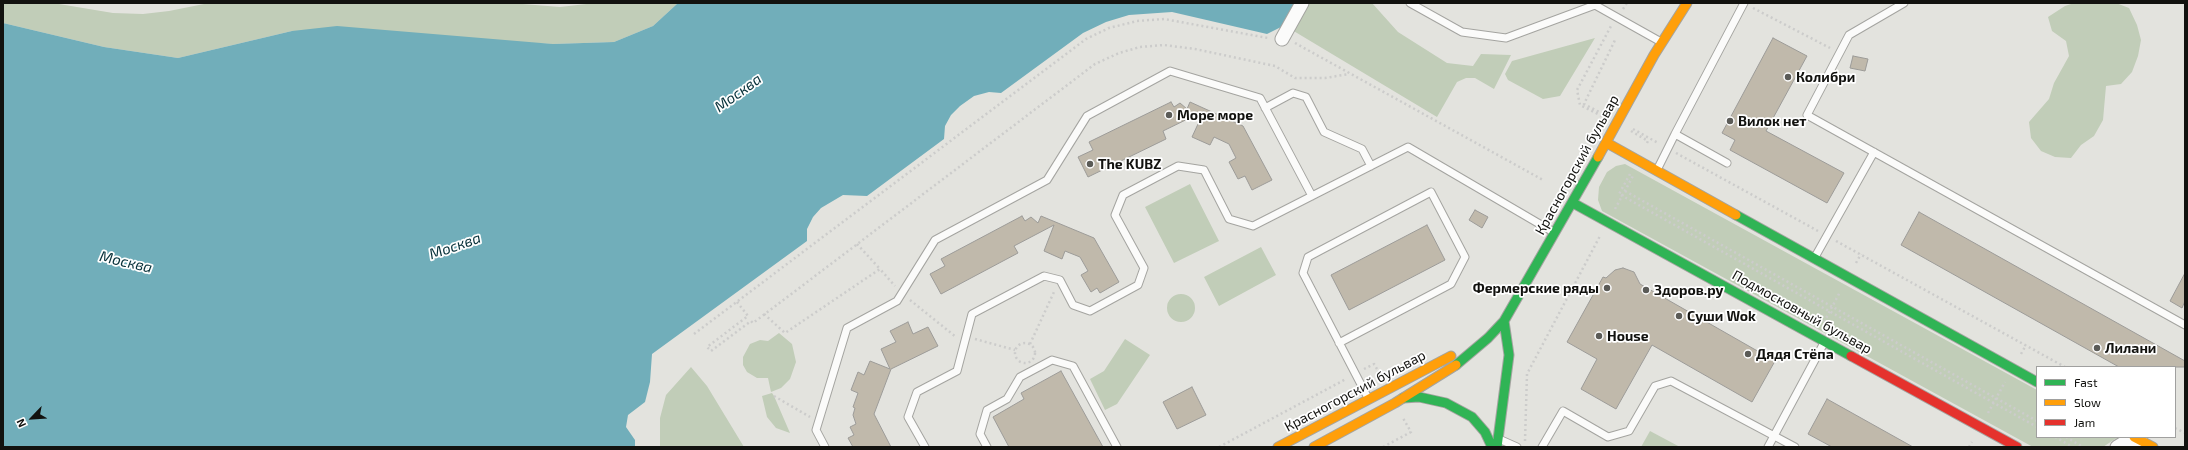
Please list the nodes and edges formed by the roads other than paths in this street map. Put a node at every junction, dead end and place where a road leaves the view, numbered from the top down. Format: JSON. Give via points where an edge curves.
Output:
{"nodes":[{"id":1,"x":1302,"y":3,"type":"edge"},
{"id":2,"x":1410,"y":3,"type":"edge"},
{"id":3,"x":1687,"y":3,"type":"edge"},
{"id":4,"x":1744,"y":3,"type":"edge"},
{"id":5,"x":1904,"y":3,"type":"edge"},
{"id":6,"x":1595,"y":4,"type":"edge"},
{"id":7,"x":1282,"y":39,"type":"road end"},
{"id":8,"x":1661,"y":42,"type":"junction"},
{"id":9,"x":1265,"y":108,"type":"junction"},
{"id":10,"x":1675,"y":134,"type":"junction"},
{"id":11,"x":1607,"y":143,"type":"junction"},
{"id":12,"x":1874,"y":152,"type":"junction"},
{"id":13,"x":1727,"y":163,"type":"dead end"},
{"id":14,"x":1371,"y":166,"type":"junction"},
{"id":15,"x":1657,"y":172,"type":"junction"},
{"id":16,"x":1312,"y":196,"type":"junction"},
{"id":17,"x":1573,"y":203,"type":"junction"},
{"id":18,"x":1555,"y":233,"type":"junction"},
{"id":19,"x":1814,"y":258,"type":"junction"},
{"id":20,"x":1504,"y":321,"type":"junction"},
{"id":21,"x":2185,"y":325,"type":"edge"},
{"id":22,"x":1488,"y":338,"type":"junction"},
{"id":23,"x":1825,"y":341,"type":"junction"},
{"id":24,"x":1339,"y":342,"type":"junction"},
{"id":25,"x":2036,"y":381,"type":"edge"},
{"id":26,"x":1368,"y":398,"type":"junction"},
{"id":27,"x":1403,"y":398,"type":"junction"},
{"id":28,"x":1774,"y":436,"type":"junction"},
{"id":29,"x":2137,"y":439,"type":"edge"},
{"id":30,"x":1497,"y":443,"type":"edge"},
{"id":31,"x":825,"y":447,"type":"edge"},
{"id":32,"x":925,"y":447,"type":"edge"},
{"id":33,"x":987,"y":447,"type":"edge"},
{"id":34,"x":1117,"y":447,"type":"edge"},
{"id":35,"x":1278,"y":447,"type":"edge"},
{"id":36,"x":1314,"y":447,"type":"edge"},
{"id":37,"x":1492,"y":447,"type":"edge"},
{"id":38,"x":1517,"y":447,"type":"edge"},
{"id":39,"x":1542,"y":447,"type":"edge"},
{"id":40,"x":1768,"y":447,"type":"edge"},
{"id":41,"x":1794,"y":447,"type":"edge"},
{"id":42,"x":2017,"y":447,"type":"edge"},
{"id":43,"x":2117,"y":447,"type":"edge"},
{"id":44,"x":2153,"y":447,"type":"edge"}],
"edges":[{"from":1,"to":7,"type":"street"},
{"from":2,"to":6,"type":"lane","via":[[1462,32],[1506,38]]},
{"from":3,"to":8,"type":"street","name":"Красногорский бульвар"},
{"from":4,"to":10,"type":"lane"},
{"from":5,"to":12,"type":"lane","via":[[1849,35],[1807,115]]},
{"from":6,"to":8,"type":"lane"},
{"from":8,"to":11,"type":"street","name":"Красногорский бульвар"},
{"from":9,"to":14,"type":"lane","via":[[1293,93],[1306,98],[1324,132],[1362,149]]},
{"from":9,"to":16,"type":"lane"},
{"from":9,"to":31,"type":"lane","via":[[1260,98],[1170,71],[1087,116],[1047,180],[935,240],[897,301],[847,328],[816,430]]},
{"from":10,"to":13,"type":"lane"},
{"from":10,"to":15,"type":"lane"},
{"from":11,"to":15,"type":"street"},
{"from":11,"to":17,"type":"street","name":"Красногорский бульвар"},
{"from":12,"to":19,"type":"lane"},
{"from":12,"to":21,"type":"lane"},
{"from":14,"to":16,"type":"lane"},
{"from":14,"to":18,"type":"lane","via":[[1408,147]]},
{"from":15,"to":19,"type":"street"},
{"from":16,"to":32,"type":"lane","via":[[1253,226],[1229,219],[1204,170],[1178,166],[1122,195],[1115,215],[1144,268],[1138,285],[1090,311],[1073,305],[1060,280],[1044,276],[972,314],[957,371],[917,392],[908,417]]},
{"from":17,"to":18,"type":"street","name":"Красногорский бульвар"},
{"from":17,"to":23,"type":"street","name":"Подмосковный бульвар"},
{"from":18,"to":20,"type":"street","name":"Красногорский бульвар"},
{"from":19,"to":25,"type":"street"},
{"from":20,"to":22,"type":"street","name":"Красногорский бульвар"},
{"from":20,"to":30,"type":"street","via":[[1509,355]]},
{"from":22,"to":26,"type":"street","name":"Красногорский бульвар"},
{"from":22,"to":27,"type":"street","name":"Красногорский бульвар","via":[[1450,370]]},
{"from":23,"to":28,"type":"lane"},
{"from":23,"to":42,"type":"street","name":"Подмосковный бульвар"},
{"from":24,"to":24,"type":"lane","via":[[1303,273],[1308,257],[1431,192],[1466,257],[1451,284]]},
{"from":24,"to":26,"type":"lane"},
{"from":26,"to":35,"type":"street","name":"Красногорский бульвар"},
{"from":27,"to":36,"type":"street","name":"Красногорский бульвар"},
{"from":27,"to":37,"type":"street","via":[[1419,397],[1446,403],[1472,417]]},
{"from":28,"to":39,"type":"lane","via":[[1671,381],[1655,386],[1629,431],[1608,437],[1563,411]]},
{"from":28,"to":40,"type":"lane"},
{"from":28,"to":41,"type":"lane"},
{"from":29,"to":43,"type":"street"},
{"from":29,"to":44,"type":"street"},
{"from":30,"to":38,"type":"lane"},
{"from":33,"to":34,"type":"lane","via":[[980,434],[987,410],[1007,399],[1020,377],[1052,360],[1073,366]]}]}
